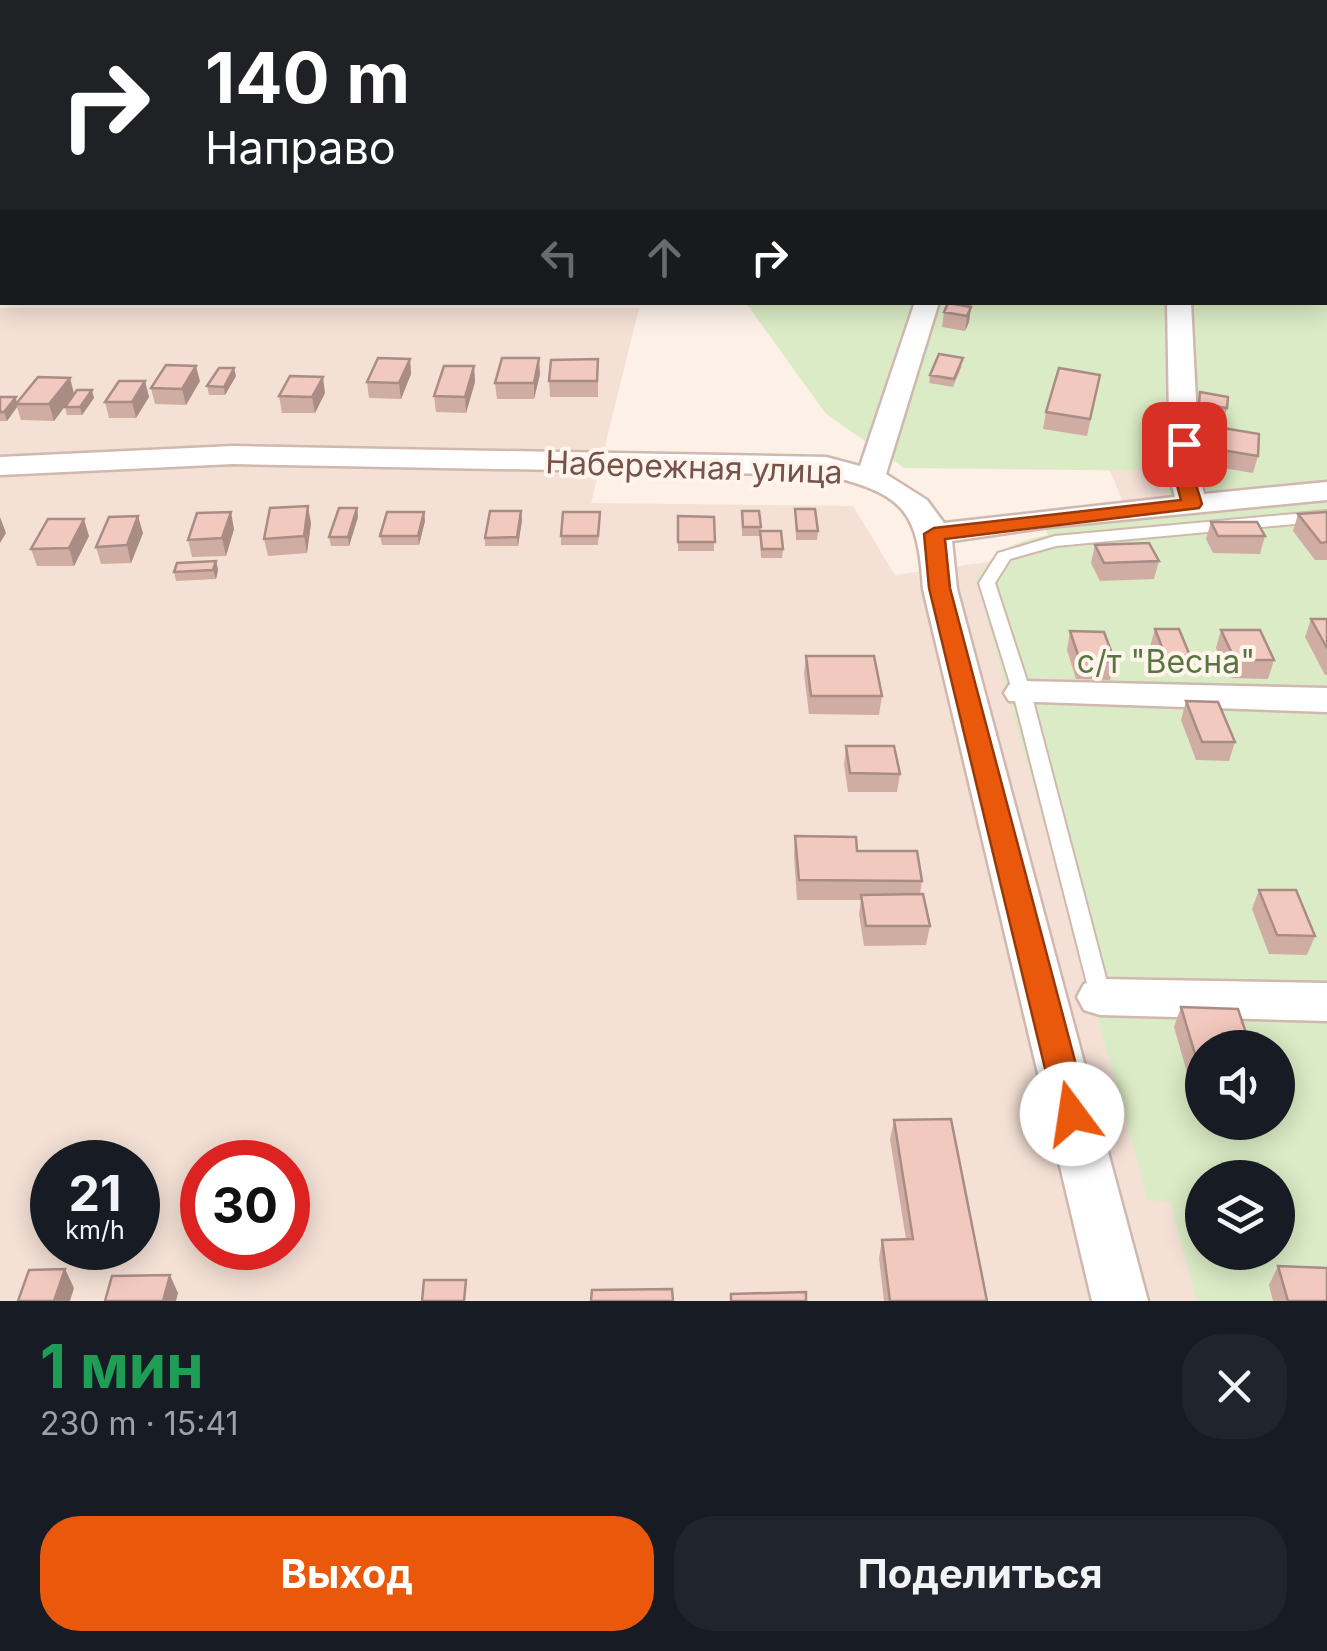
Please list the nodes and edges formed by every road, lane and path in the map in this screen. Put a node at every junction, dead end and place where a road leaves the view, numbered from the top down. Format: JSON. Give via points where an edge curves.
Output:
{"nodes":[{"id":1,"x":925,"y":305,"type":"edge"},
{"id":2,"x":1179,"y":305,"type":"edge"},
{"id":3,"x":876,"y":461,"type":"junction"},
{"id":4,"x":0,"y":466,"type":"edge"},
{"id":5,"x":1327,"y":490,"type":"edge"},
{"id":6,"x":1188,"y":491,"type":"junction"},
{"id":7,"x":1327,"y":516,"type":"edge"},
{"id":8,"x":934,"y":534,"type":"junction"},
{"id":9,"x":1022,"y":694,"type":"junction"},
{"id":10,"x":1327,"y":700,"type":"edge"},
{"id":11,"x":1100,"y":997,"type":"joint"},
{"id":12,"x":1327,"y":1002,"type":"edge"},
{"id":13,"x":1120,"y":1301,"type":"edge"}],
"edges":[{"from":1,"to":3,"type":"street"},
{"from":2,"to":6,"type":"street"},
{"from":3,"to":4,"type":"street","name":"Набережная улица","via":[[826,466],[233,455]]},
{"from":3,"to":8,"type":"street","name":"Набережная улица"},
{"from":5,"to":6,"type":"street"},
{"from":6,"to":8,"type":"street"},
{"from":7,"to":9,"type":"lane","via":[[1055,542],[1004,556],[987,583]]},
{"from":8,"to":13,"type":"street","via":[[940,588]]},
{"from":9,"to":10,"type":"street"},
{"from":9,"to":11,"type":"lane"},
{"from":11,"to":12,"type":"street"}]}
